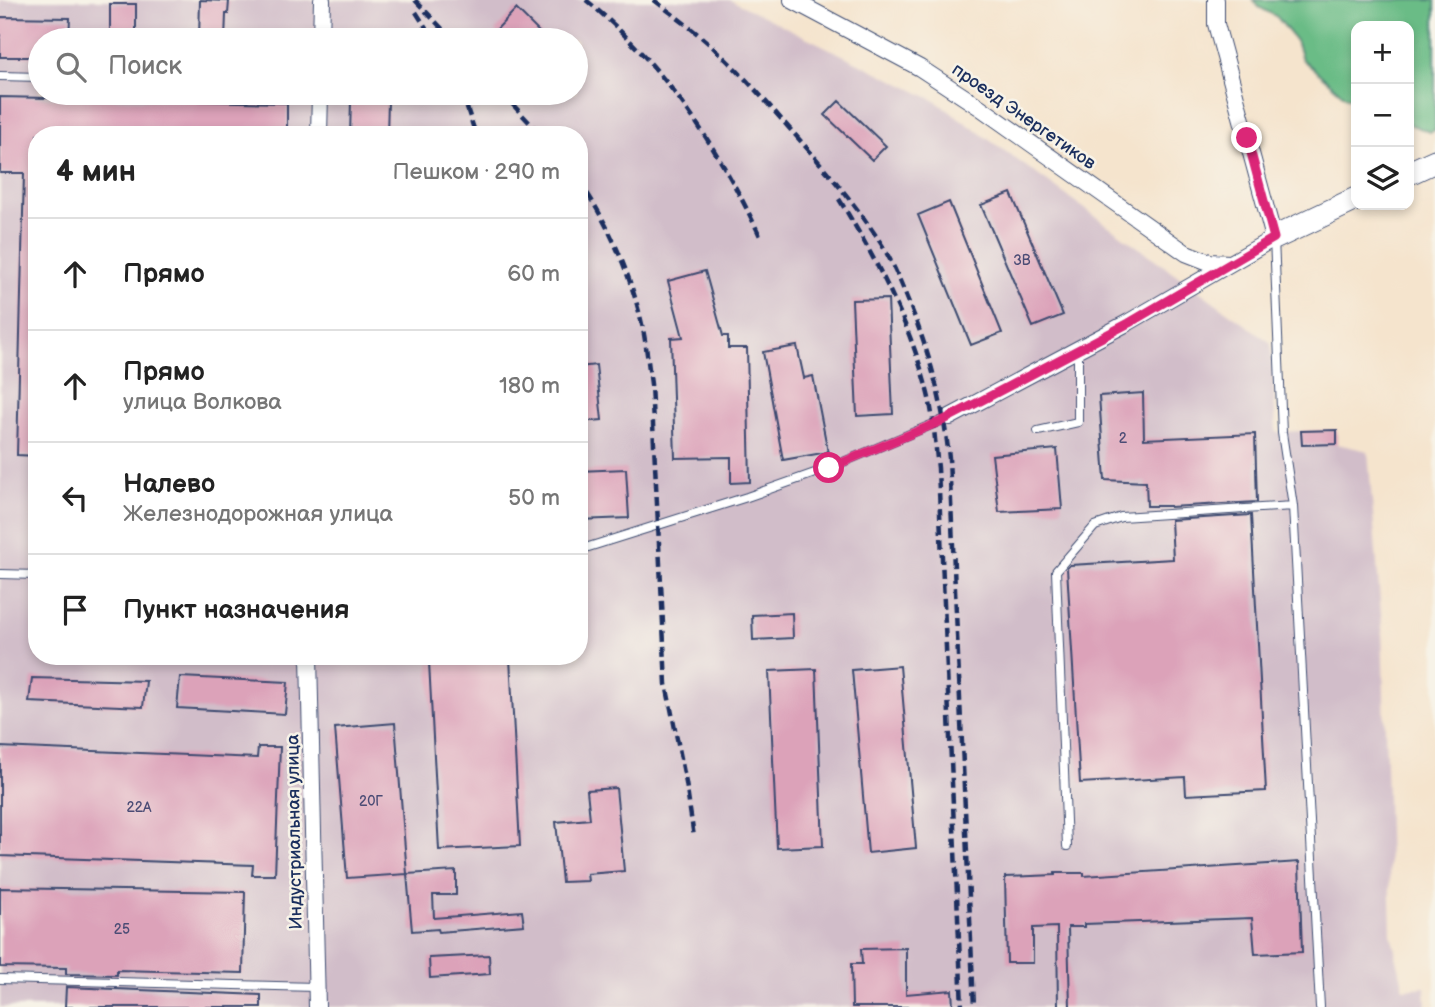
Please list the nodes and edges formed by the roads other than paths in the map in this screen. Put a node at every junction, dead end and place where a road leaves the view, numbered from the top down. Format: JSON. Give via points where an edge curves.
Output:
{"nodes":[{"id":1,"x":322,"y":0,"type":"edge"},
{"id":2,"x":792,"y":0,"type":"edge"},
{"id":3,"x":1216,"y":0,"type":"edge"},
{"id":4,"x":321,"y":28,"type":"edge"},
{"id":5,"x":0,"y":76,"type":"edge"},
{"id":6,"x":28,"y":77,"type":"edge"},
{"id":7,"x":320,"y":105,"type":"edge"},
{"id":8,"x":319,"y":126,"type":"edge"},
{"id":9,"x":1435,"y":161,"type":"edge"},
{"id":10,"x":1414,"y":171,"type":"edge"},
{"id":11,"x":1351,"y":201,"type":"edge"},
{"id":12,"x":1274,"y":238,"type":"junction"},
{"id":13,"x":1230,"y":263,"type":"junction"},
{"id":14,"x":1078,"y":350,"type":"junction"},
{"id":15,"x":950,"y":417,"type":"joint"},
{"id":16,"x":1038,"y":431,"type":"dead end"},
{"id":17,"x":1293,"y":506,"type":"junction"},
{"id":18,"x":588,"y":547,"type":"edge"},
{"id":19,"x":0,"y":574,"type":"edge"},
{"id":20,"x":28,"y":575,"type":"edge"},
{"id":21,"x":309,"y":665,"type":"edge"},
{"id":22,"x":1068,"y":846,"type":"dead end"},
{"id":23,"x":0,"y":979,"type":"edge"},
{"id":24,"x":316,"y":986,"type":"junction"},
{"id":25,"x":317,"y":1007,"type":"edge"},
{"id":26,"x":1320,"y":1007,"type":"edge"}],
"edges":[{"from":1,"to":4,"type":"street"},
{"from":2,"to":13,"type":"street","name":"проезд Энергетиков","via":[[920,68],[1186,253],[1209,262]]},
{"from":3,"to":12,"type":"street","via":[[1216,24]]},
{"from":5,"to":6,"type":"lane"},
{"from":7,"to":8,"type":"street"},
{"from":9,"to":10,"type":"street"},
{"from":11,"to":12,"type":"street"},
{"from":12,"to":13,"type":"street"},
{"from":12,"to":17,"type":"lane","via":[[1282,433]]},
{"from":13,"to":14,"type":"street"},
{"from":14,"to":15,"type":"street"},
{"from":14,"to":16,"type":"lane","via":[[1077,422]]},
{"from":15,"to":18,"type":"lane","via":[[829,468]]},
{"from":17,"to":22,"type":"lane","via":[[1121,517],[1095,526],[1056,571]]},
{"from":17,"to":26,"type":"lane"},
{"from":19,"to":20,"type":"lane"},
{"from":21,"to":24,"type":"street","name":"Индустриальная улица"},
{"from":23,"to":24,"type":"lane"},
{"from":24,"to":25,"type":"street","name":"Индустриальная улица"}]}
